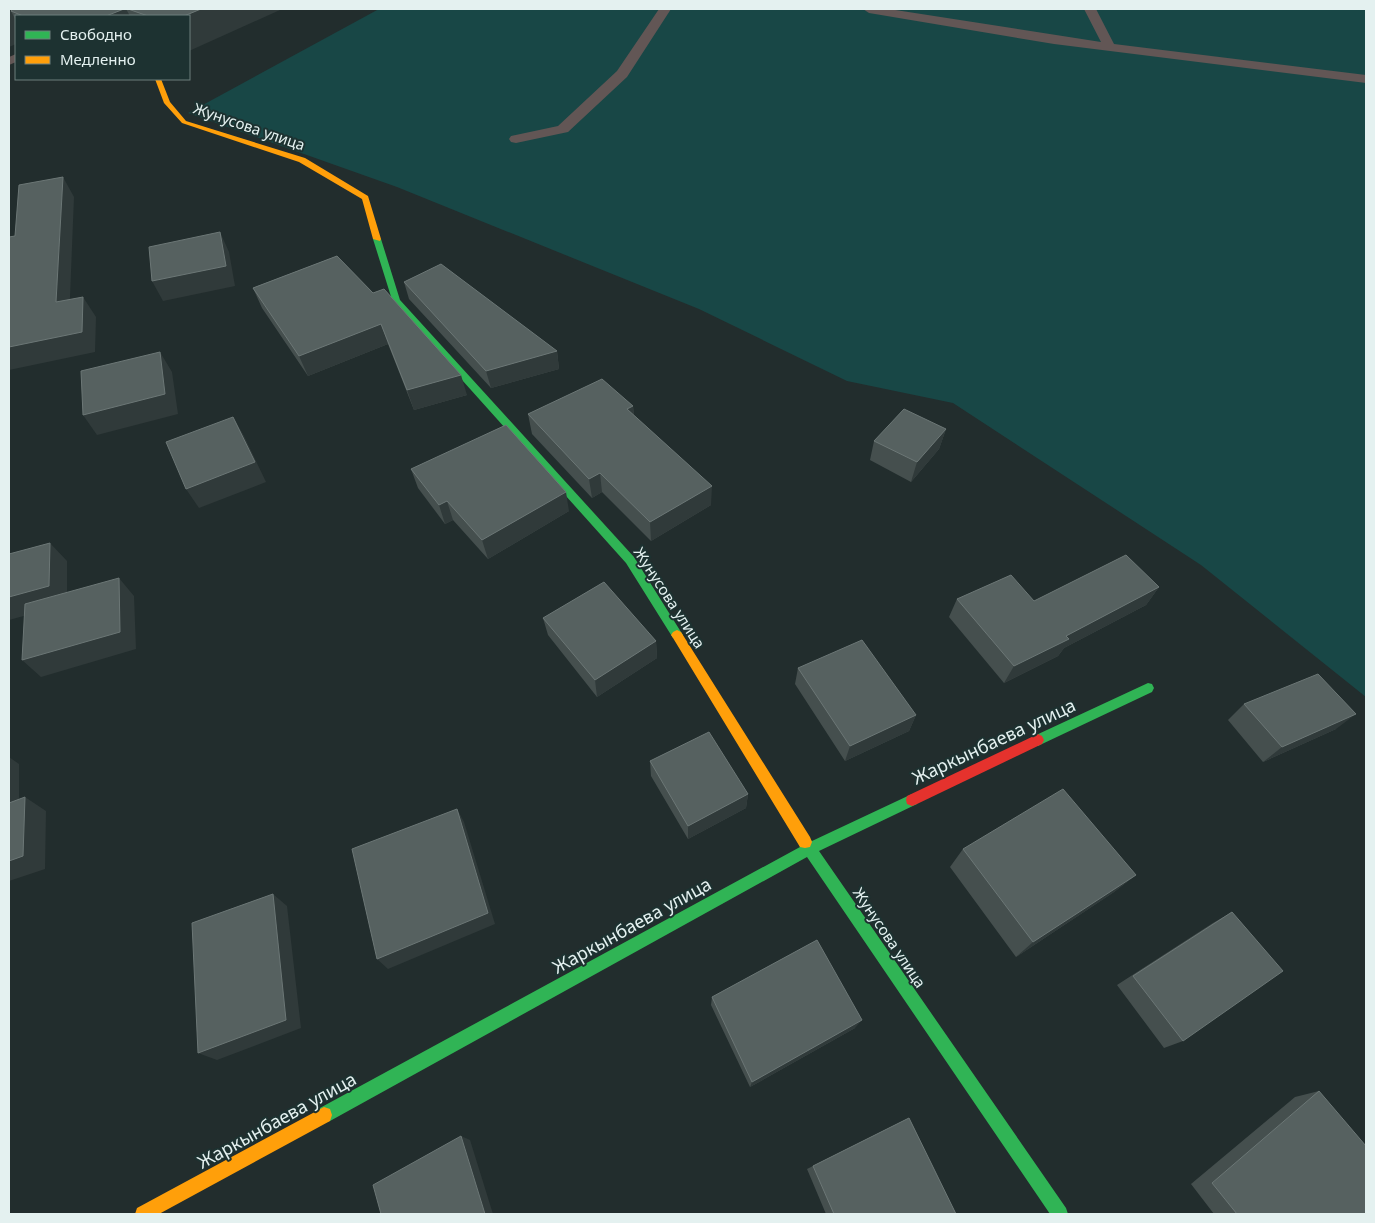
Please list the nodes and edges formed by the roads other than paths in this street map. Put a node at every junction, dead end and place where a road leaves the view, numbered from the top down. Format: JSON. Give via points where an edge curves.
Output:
{"nodes":[{"id":1,"x":665,"y":9,"type":"edge"},
{"id":2,"x":868,"y":9,"type":"edge"},
{"id":3,"x":1090,"y":9,"type":"edge"},
{"id":4,"x":1109,"y":46,"type":"junction"},
{"id":5,"x":1366,"y":79,"type":"edge"},
{"id":6,"x":158,"y":80,"type":"edge"},
{"id":7,"x":516,"y":139,"type":"dead end"},
{"id":8,"x":1148,"y":688,"type":"dead end"},
{"id":9,"x":809,"y":849,"type":"junction"},
{"id":10,"x":143,"y":1214,"type":"edge"},
{"id":11,"x":1060,"y":1214,"type":"edge"}],
"edges":[{"from":1,"to":7,"type":"lane","via":[[622,74],[563,129]]},
{"from":2,"to":4,"type":"lane"},
{"from":3,"to":4,"type":"lane"},
{"from":4,"to":5,"type":"lane"},
{"from":6,"to":9,"type":"street","name":"Жунусова улица","via":[[170,110],[184,122],[302,160],[365,198],[396,301],[630,560]]},
{"from":8,"to":9,"type":"street","name":"Жаркынбаева улица"},
{"from":9,"to":10,"type":"street","name":"Жаркынбаева улица"},
{"from":9,"to":11,"type":"street","name":"Жунусова улица"}]}
